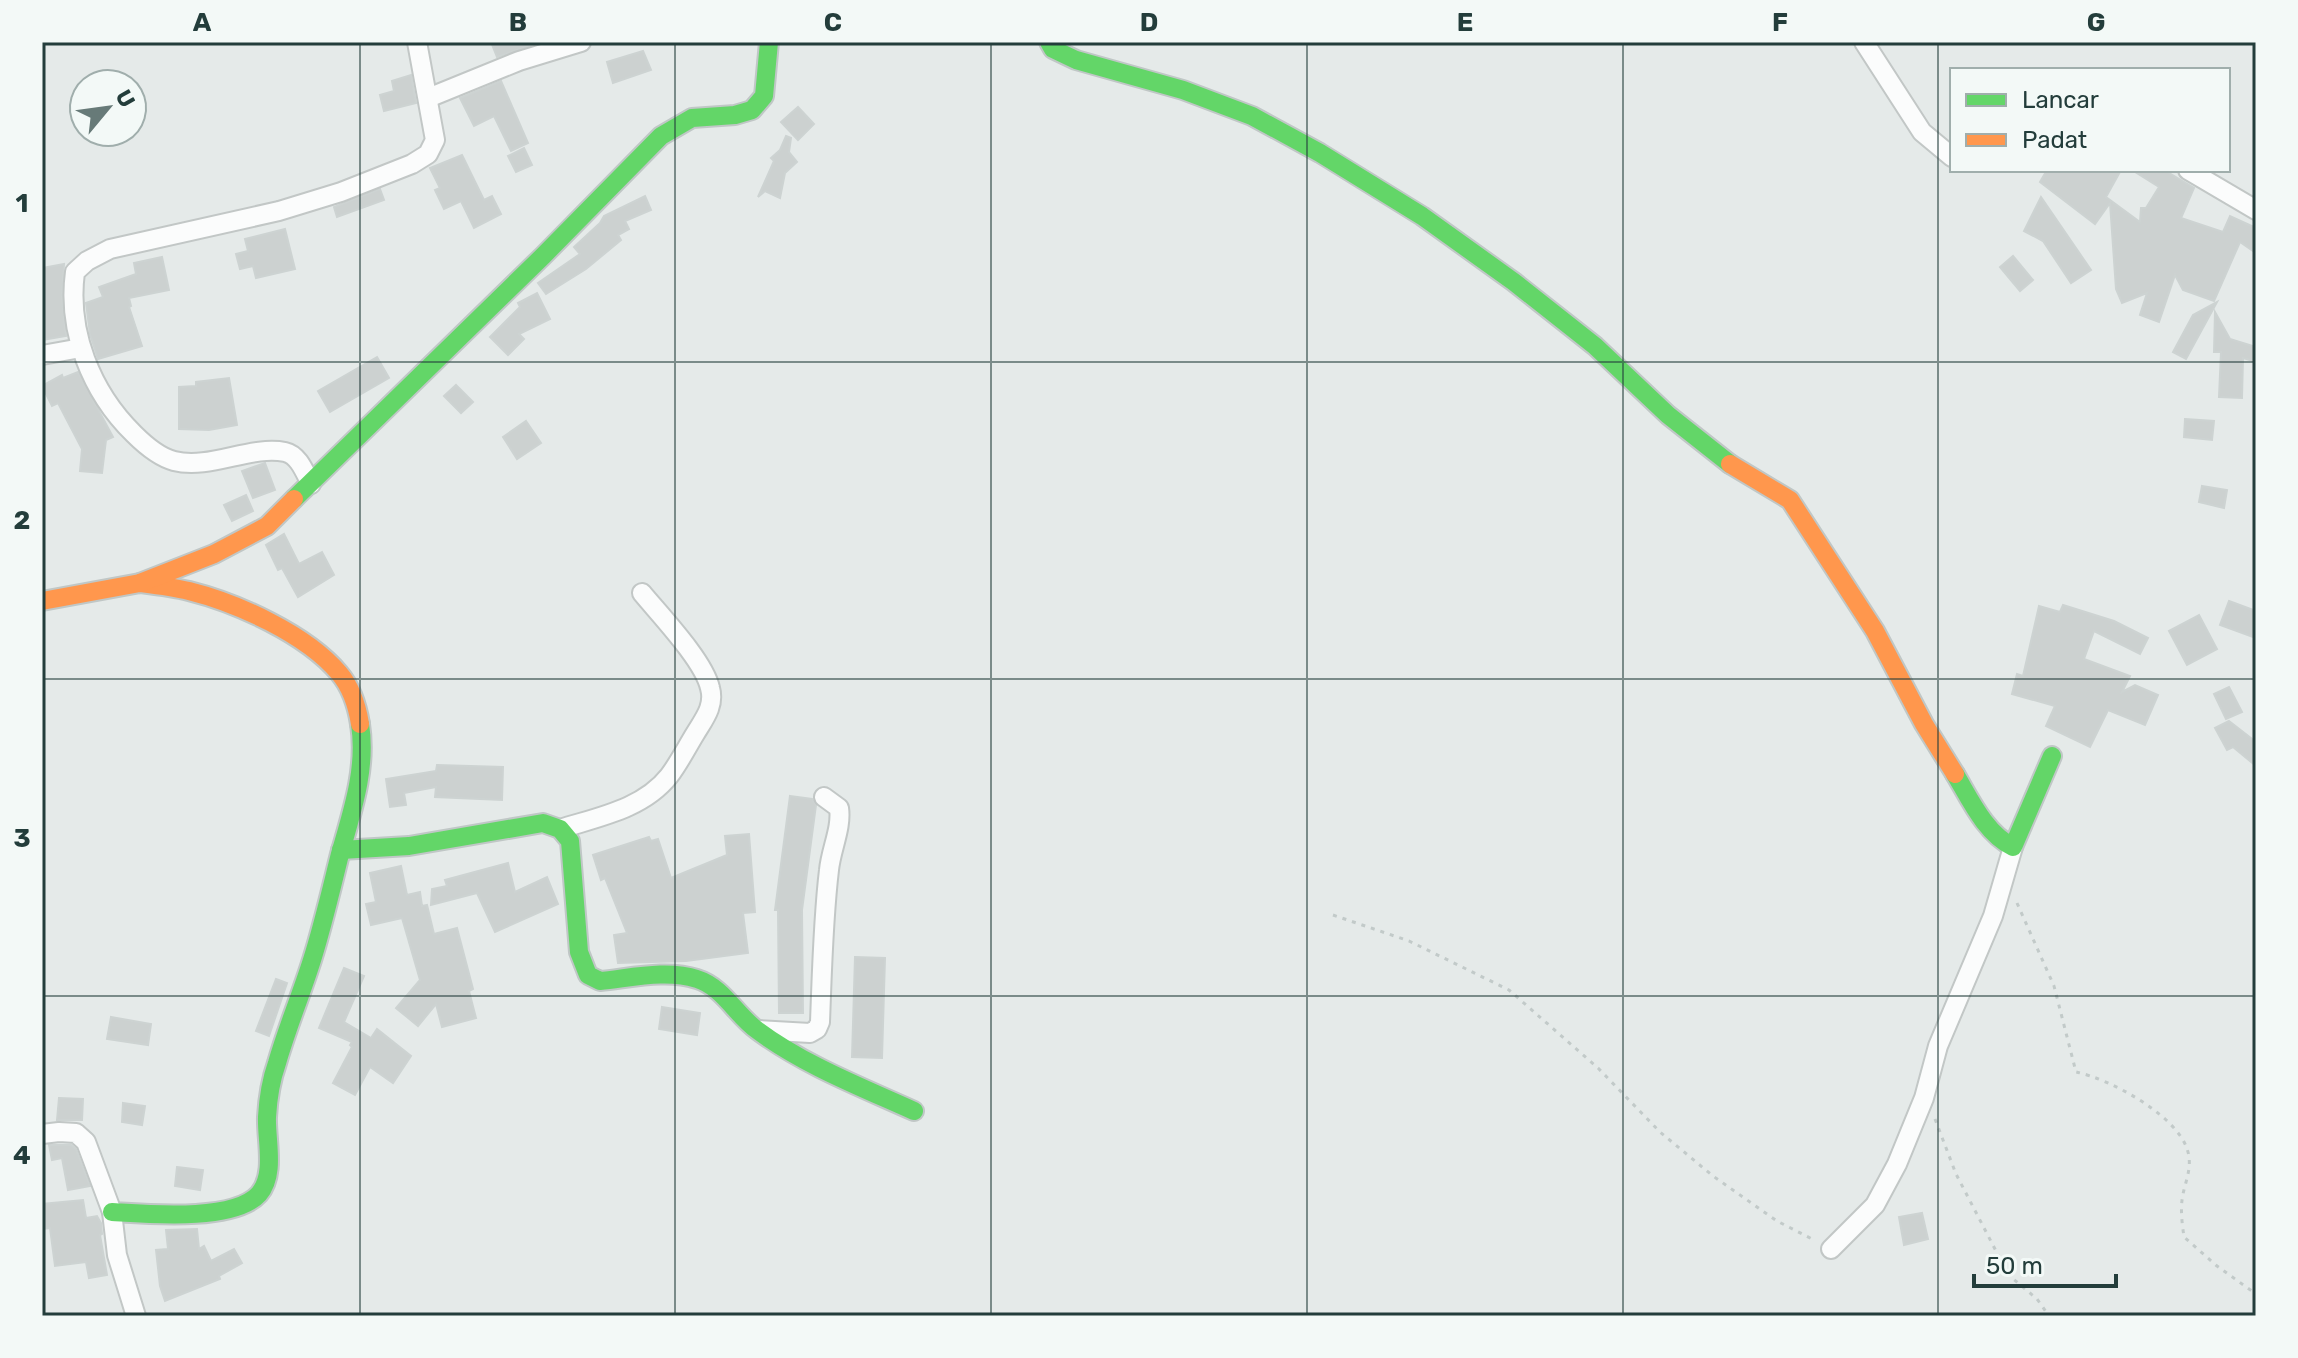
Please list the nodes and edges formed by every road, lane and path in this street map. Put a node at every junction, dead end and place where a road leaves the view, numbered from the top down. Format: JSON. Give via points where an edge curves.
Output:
{"nodes":[{"id":1,"x":417,"y":42,"type":"edge"},
{"id":2,"x":581,"y":42,"type":"edge"},
{"id":3,"x":769,"y":42,"type":"edge"},
{"id":4,"x":1049,"y":42,"type":"edge"},
{"id":5,"x":1864,"y":42,"type":"edge"},
{"id":6,"x":428,"y":98,"type":"junction"},
{"id":7,"x":1950,"y":155,"type":"edge"},
{"id":8,"x":2191,"y":172,"type":"edge"},
{"id":9,"x":2256,"y":210,"type":"edge"},
{"id":10,"x":81,"y":348,"type":"junction"},
{"id":11,"x":42,"y":355,"type":"edge"},
{"id":12,"x":311,"y":484,"type":"junction"},
{"id":13,"x":140,"y":583,"type":"junction"},
{"id":14,"x":642,"y":593,"type":"dead end"},
{"id":15,"x":42,"y":601,"type":"edge"},
{"id":16,"x":2052,"y":756,"type":"dead end"},
{"id":17,"x":824,"y":797,"type":"dead end"},
{"id":18,"x":560,"y":829,"type":"junction"},
{"id":19,"x":2013,"y":847,"type":"junction"},
{"id":20,"x":341,"y":850,"type":"junction"},
{"id":21,"x":2015,"y":894,"type":"dead end"},
{"id":22,"x":1333,"y":915,"type":"dead end"},
{"id":23,"x":756,"y":1030,"type":"junction"},
{"id":24,"x":1924,"y":1098,"type":"junction"},
{"id":25,"x":914,"y":1111,"type":"dead end"},
{"id":26,"x":42,"y":1134,"type":"edge"},
{"id":27,"x":112,"y":1212,"type":"junction"},
{"id":28,"x":1831,"y":1249,"type":"joint"},
{"id":29,"x":2256,"y":1294,"type":"edge"},
{"id":30,"x":136,"y":1316,"type":"edge"},
{"id":31,"x":2049,"y":1316,"type":"edge"}],
"edges":[{"from":1,"to":6,"type":"street"},
{"from":2,"to":6,"type":"street"},
{"from":3,"to":12,"type":"street","via":[[764,96],[752,110],[692,118],[661,136]]},
{"from":4,"to":19,"type":"street","via":[[1076,60],[1252,116],[1422,216],[1595,346],[1668,415],[1734,467],[1790,500],[1875,631],[1983,820]]},
{"from":5,"to":7,"type":"street","via":[[1922,132]]},
{"from":6,"to":10,"type":"street","via":[[435,140],[428,154],[412,164],[279,211],[110,249],[87,261],[75,272],[72,294]]},
{"from":8,"to":9,"type":"street"},
{"from":10,"to":11,"type":"street"},
{"from":10,"to":12,"type":"street","via":[[94,382],[118,418],[148,448],[175,461],[289,452]]},
{"from":12,"to":13,"type":"street","via":[[267,526]]},
{"from":13,"to":15,"type":"street"},
{"from":13,"to":20,"type":"street","via":[[193,591],[238,607],[325,658],[349,687],[360,717],[362,748]]},
{"from":14,"to":18,"type":"street","via":[[702,670],[711,689],[710,710],[654,791],[621,810]]},
{"from":16,"to":19,"type":"street"},
{"from":17,"to":23,"type":"street","via":[[839,808],[840,817],[828,880],[820,1022],[810,1033]]},
{"from":18,"to":20,"type":"street","via":[[543,823],[409,846]]},
{"from":18,"to":23,"type":"street","via":[[570,841],[578,945],[588,975],[600,981],[694,978],[710,984]]},
{"from":19,"to":24,"type":"street","via":[[1993,916],[1938,1046]]},
{"from":20,"to":27,"type":"street","via":[[270,1085],[268,1169],[258,1195],[236,1207],[186,1214]]},
{"from":21,"to":29,"type":"path","via":[[2054,986],[2076,1072],[2098,1076],[2170,1122],[2188,1150],[2181,1213],[2184,1237]]},
{"from":22,"to":28,"type":"path","via":[[1409,941],[1509,990],[1713,1176],[1777,1221]]},
{"from":23,"to":25,"type":"street"},
{"from":24,"to":28,"type":"street","via":[[1875,1205]]},
{"from":24,"to":31,"type":"path","via":[[1996,1251],[2011,1277]]},
{"from":26,"to":27,"type":"street","via":[[76,1133],[86,1142]]},
{"from":27,"to":30,"type":"street","via":[[117,1255]]}]}
